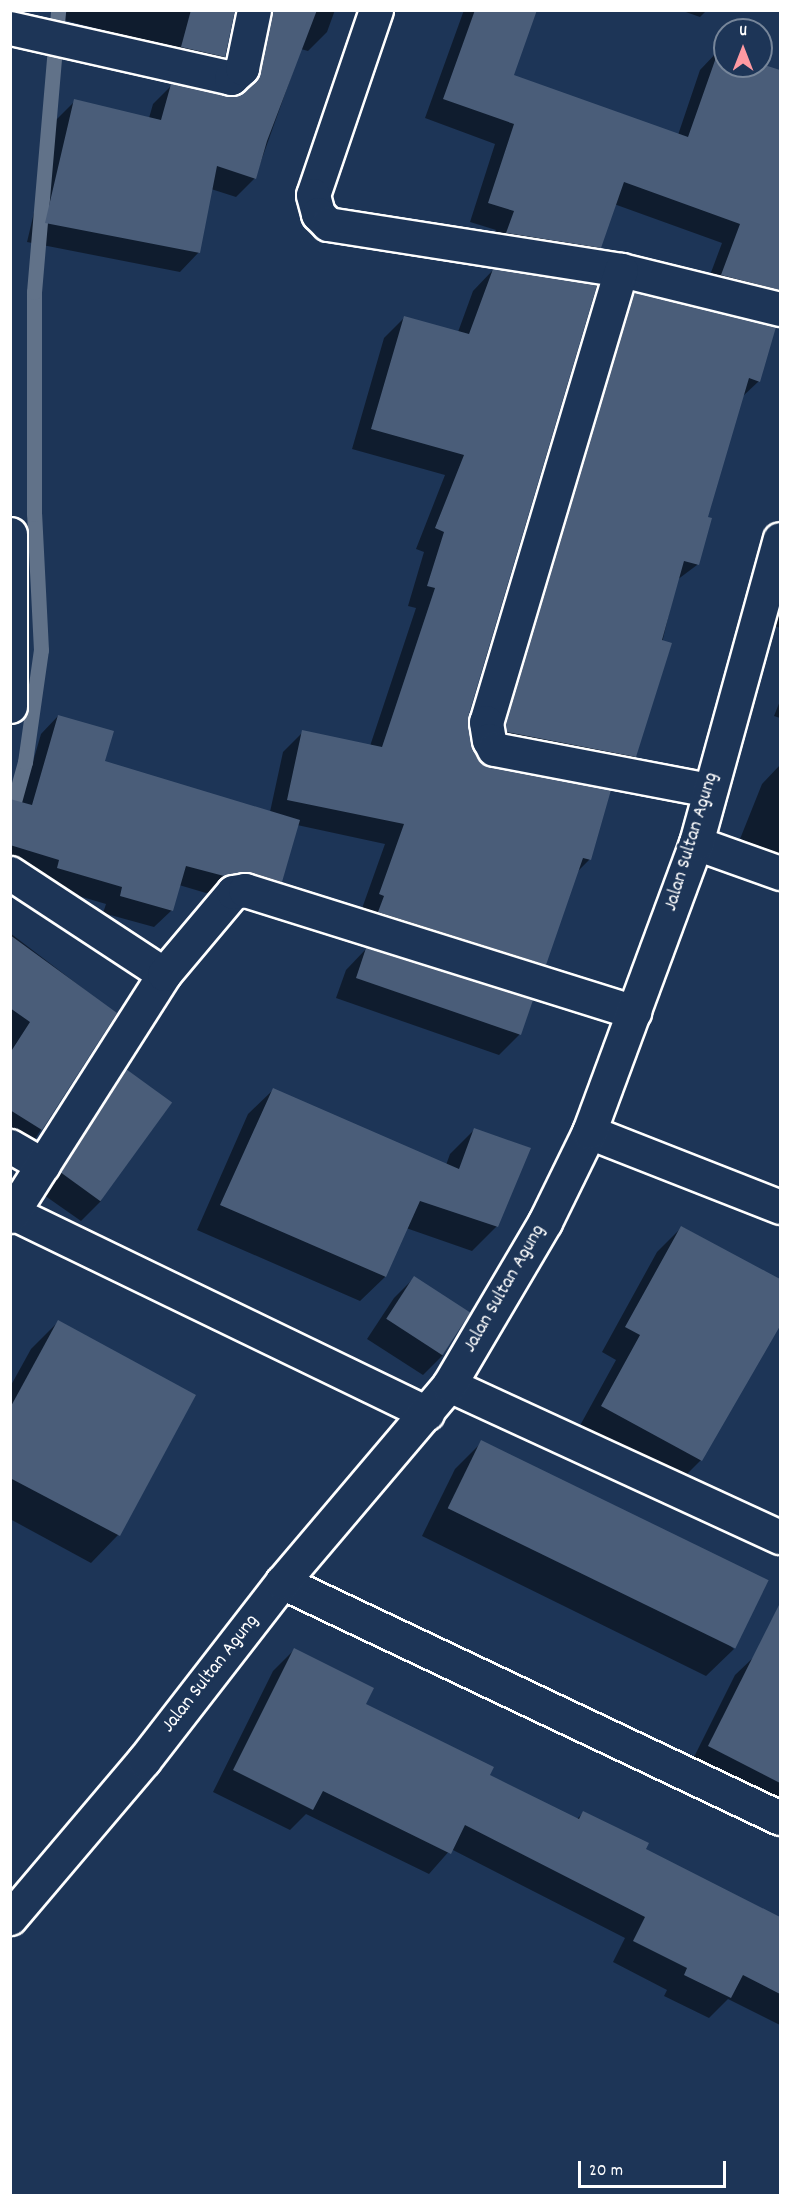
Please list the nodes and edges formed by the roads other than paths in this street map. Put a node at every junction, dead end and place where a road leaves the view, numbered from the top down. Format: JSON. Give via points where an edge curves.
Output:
{"nodes":[{"id":1,"x":12,"y":10,"type":"edge"},
{"id":2,"x":254,"y":10,"type":"edge"},
{"id":3,"x":376,"y":10,"type":"edge"},
{"id":4,"x":10,"y":18,"type":"edge"},
{"id":5,"x":10,"y":28,"type":"edge"},
{"id":6,"x":621,"y":270,"type":"junction"},
{"id":7,"x":780,"y":309,"type":"edge"},
{"id":8,"x":10,"y":534,"type":"edge"},
{"id":9,"x":780,"y":539,"type":"edge"},
{"id":10,"x":10,"y":706,"type":"edge"},
{"id":11,"x":709,"y":790,"type":"junction"},
{"id":12,"x":696,"y":843,"type":"junction"},
{"id":13,"x":10,"y":873,"type":"edge"},
{"id":14,"x":780,"y":873,"type":"edge"},
{"id":15,"x":164,"y":974,"type":"junction"},
{"id":16,"x":634,"y":1012,"type":"junction"},
{"id":17,"x":589,"y":1132,"type":"junction"},
{"id":18,"x":10,"y":1146,"type":"edge"},
{"id":19,"x":43,"y":1165,"type":"junction"},
{"id":20,"x":780,"y":1207,"type":"edge"},
{"id":21,"x":12,"y":1215,"type":"edge"},
{"id":22,"x":449,"y":1385,"type":"junction"},
{"id":23,"x":427,"y":1413,"type":"junction"},
{"id":24,"x":780,"y":1537,"type":"edge"},
{"id":25,"x":282,"y":1582,"type":"junction"},
{"id":26,"x":780,"y":1818,"type":"edge"},
{"id":27,"x":10,"y":1918,"type":"edge"}],
"edges":[{"from":1,"to":4,"type":"street"},
{"from":2,"to":5,"type":"street","via":[[242,68],[231,78]]},
{"from":3,"to":6,"type":"street","via":[[313,195],[318,214],[328,224]]},
{"from":6,"to":7,"type":"street"},
{"from":6,"to":11,"type":"street","via":[[486,722],[489,740],[494,749]]},
{"from":8,"to":10,"type":"street"},
{"from":9,"to":11,"type":"street","name":"Jalan Sultan Agung"},
{"from":11,"to":12,"type":"street","name":"Jalan Sultan Agung"},
{"from":12,"to":14,"type":"street"},
{"from":12,"to":16,"type":"street","name":"Jalan Sultan Agung"},
{"from":13,"to":15,"type":"street"},
{"from":15,"to":16,"type":"street","via":[[233,892],[245,890]]},
{"from":15,"to":19,"type":"street"},
{"from":16,"to":17,"type":"street","name":"Jalan Sultan Agung"},
{"from":17,"to":20,"type":"street"},
{"from":17,"to":22,"type":"street","name":"Jalan Sultan Agung","via":[[545,1222]]},
{"from":18,"to":19,"type":"street"},
{"from":19,"to":21,"type":"street"},
{"from":21,"to":23,"type":"street"},
{"from":22,"to":23,"type":"street","name":"Jalan Sultan Agung"},
{"from":22,"to":24,"type":"street"},
{"from":23,"to":25,"type":"street","name":"Jalan Sultan Agung"},
{"from":25,"to":26,"type":"street"},
{"from":25,"to":27,"type":"street","name":"Jalan Sultan Agung","via":[[144,1760]]}]}
